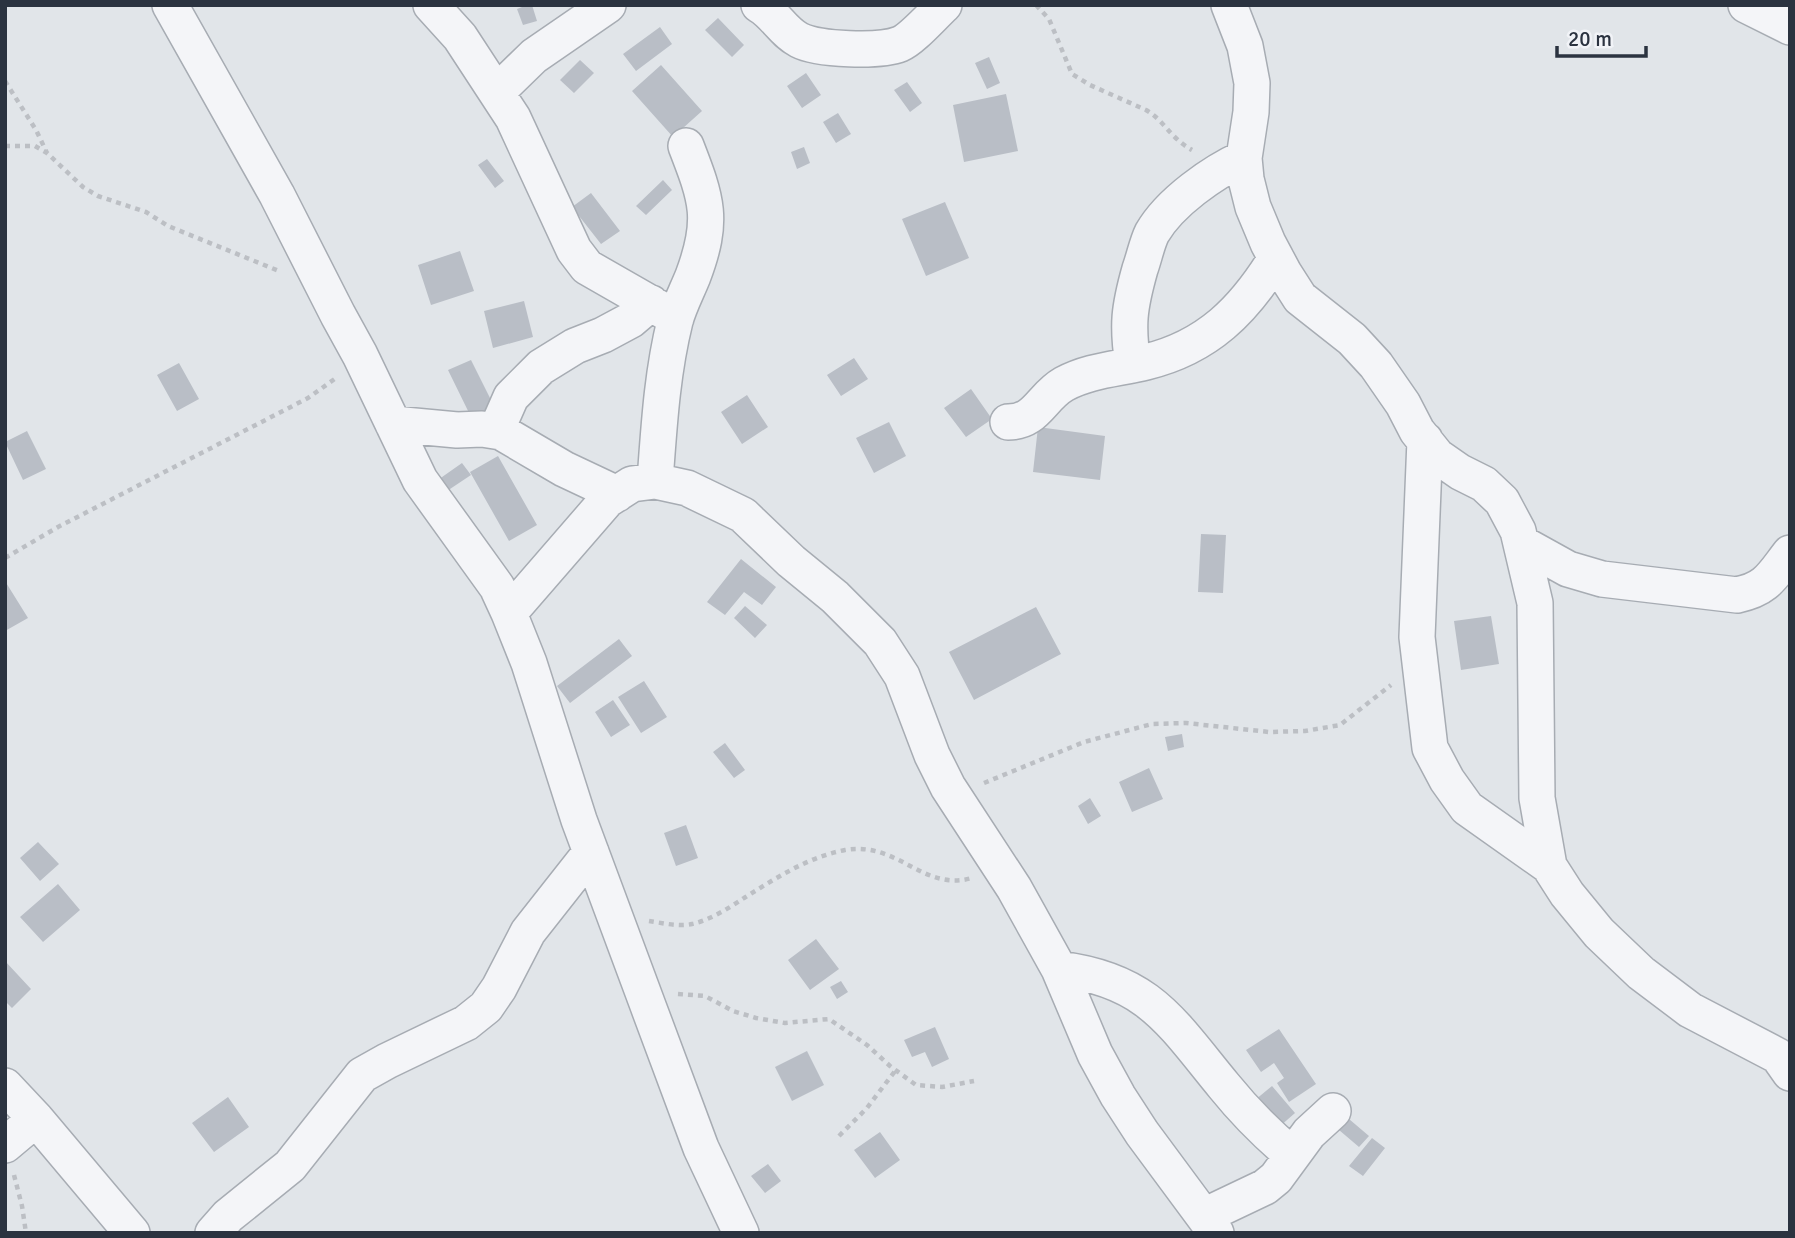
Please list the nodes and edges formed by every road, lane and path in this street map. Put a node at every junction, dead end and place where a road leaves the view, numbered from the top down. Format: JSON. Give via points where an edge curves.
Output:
{"nodes":[{"id":1,"x":170,"y":5,"type":"edge"},
{"id":2,"x":431,"y":5,"type":"edge"},
{"id":3,"x":608,"y":5,"type":"edge"},
{"id":4,"x":759,"y":5,"type":"edge"},
{"id":5,"x":944,"y":5,"type":"edge"},
{"id":6,"x":1036,"y":5,"type":"edge"},
{"id":7,"x":1229,"y":5,"type":"edge"},
{"id":8,"x":1746,"y":5,"type":"edge"},
{"id":9,"x":1790,"y":27,"type":"edge"},
{"id":10,"x":5,"y":81,"type":"edge"},
{"id":11,"x":497,"y":92,"type":"junction"},
{"id":12,"x":5,"y":146,"type":"edge"},
{"id":13,"x":686,"y":146,"type":"dead end"},
{"id":14,"x":47,"y":153,"type":"junction"},
{"id":15,"x":1233,"y":163,"type":"junction"},
{"id":16,"x":1276,"y":258,"type":"junction"},
{"id":17,"x":327,"y":295,"type":"junction"},
{"id":18,"x":664,"y":311,"type":"junction"},
{"id":19,"x":360,"y":355,"type":"junction"},
{"id":20,"x":1133,"y":365,"type":"junction"},
{"id":21,"x":1008,"y":422,"type":"dead end"},
{"id":22,"x":393,"y":425,"type":"junction"},
{"id":23,"x":496,"y":431,"type":"junction"},
{"id":24,"x":1424,"y":440,"type":"junction"},
{"id":25,"x":655,"y":481,"type":"junction"},
{"id":26,"x":617,"y":494,"type":"junction"},
{"id":27,"x":1521,"y":543,"type":"junction"},
{"id":28,"x":1790,"y":553,"type":"edge"},
{"id":29,"x":5,"y":558,"type":"edge"},
{"id":30,"x":509,"y":613,"type":"junction"},
{"id":31,"x":1420,"y":661,"type":"junction"},
{"id":32,"x":955,"y":796,"type":"junction"},
{"id":33,"x":591,"y":852,"type":"junction"},
{"id":34,"x":999,"y":865,"type":"junction"},
{"id":35,"x":1549,"y":866,"type":"junction"},
{"id":36,"x":614,"y":913,"type":"junction"},
{"id":37,"x":1059,"y":969,"type":"junction"},
{"id":38,"x":647,"y":1003,"type":"junction"},
{"id":39,"x":895,"y":1071,"type":"junction"},
{"id":40,"x":1790,"y":1073,"type":"edge"},
{"id":41,"x":974,"y":1081,"type":"dead end"},
{"id":42,"x":5,"y":1086,"type":"edge"},
{"id":43,"x":1333,"y":1111,"type":"dead end"},
{"id":44,"x":36,"y":1119,"type":"junction"},
{"id":45,"x":839,"y":1136,"type":"dead end"},
{"id":46,"x":7,"y":1144,"type":"edge"},
{"id":47,"x":1292,"y":1155,"type":"junction"},
{"id":48,"x":1210,"y":1224,"type":"edge"},
{"id":49,"x":26,"y":1233,"type":"edge"},
{"id":50,"x":132,"y":1233,"type":"edge"},
{"id":51,"x":213,"y":1233,"type":"edge"},
{"id":52,"x":741,"y":1233,"type":"edge"}],
"edges":[{"from":1,"to":17,"type":"street","via":[[277,195]]},
{"from":2,"to":11,"type":"street","via":[[460,37]]},
{"from":3,"to":11,"type":"street","via":[[534,56]]},
{"from":4,"to":5,"type":"street","via":[[806,44],[864,48],[902,44]]},
{"from":6,"to":15,"type":"path","via":[[1049,19],[1072,74],[1153,114],[1178,142],[1211,159]]},
{"from":7,"to":15,"type":"street","via":[[1245,46],[1252,83],[1251,111]]},
{"from":8,"to":9,"type":"street"},
{"from":10,"to":14,"type":"path"},
{"from":11,"to":18,"type":"street","via":[[574,250],[587,267]]},
{"from":12,"to":14,"type":"path","via":[[35,146]]},
{"from":13,"to":18,"type":"street","via":[[702,187],[706,236]]},
{"from":14,"to":17,"type":"path","via":[[98,196],[146,212],[168,226]]},
{"from":15,"to":16,"type":"street","via":[[1246,179],[1253,208]]},
{"from":15,"to":20,"type":"street","via":[[1188,195],[1152,233],[1130,307]]},
{"from":16,"to":20,"type":"street","via":[[1260,285],[1223,325],[1179,352]]},
{"from":16,"to":24,"type":"street","via":[[1300,298],[1352,339],[1376,365]]},
{"from":17,"to":19,"type":"street"},
{"from":18,"to":23,"type":"street","via":[[631,320],[541,367],[511,397]]},
{"from":18,"to":25,"type":"street","via":[[665,368]]},
{"from":19,"to":22,"type":"street"},
{"from":19,"to":29,"type":"path","via":[[309,398]]},
{"from":20,"to":21,"type":"street","via":[[1084,375],[1062,385],[1024,421]]},
{"from":22,"to":23,"type":"street"},
{"from":22,"to":30,"type":"street","via":[[420,480],[497,587]]},
{"from":23,"to":26,"type":"street"},
{"from":24,"to":27,"type":"street","via":[[1437,456],[1484,484],[1502,501]]},
{"from":24,"to":31,"type":"street"},
{"from":25,"to":26,"type":"street","via":[[632,484]]},
{"from":25,"to":32,"type":"street","via":[[687,488],[743,515],[880,642],[902,676],[932,755]]},
{"from":26,"to":30,"type":"street"},
{"from":27,"to":28,"type":"street","via":[[1568,569],[1602,579],[1737,595],[1766,584]]},
{"from":27,"to":35,"type":"street","via":[[1535,603],[1537,798]]},
{"from":30,"to":33,"type":"street"},
{"from":31,"to":32,"type":"path","via":[[1340,725],[1269,732],[1152,724],[1083,742]]},
{"from":31,"to":35,"type":"street","via":[[1430,748],[1447,780],[1466,808]]},
{"from":32,"to":34,"type":"street"},
{"from":33,"to":36,"type":"street"},
{"from":33,"to":51,"type":"street","via":[[528,932],[486,1007],[466,1023],[362,1076],[290,1166]]},
{"from":34,"to":36,"type":"path","via":[[976,877],[944,881],[895,856],[850,850],[821,855],[724,911],[691,924],[650,922]]},
{"from":34,"to":37,"type":"street"},
{"from":35,"to":40,"type":"street","via":[[1599,933],[1641,973],[1690,1010],[1778,1056]]},
{"from":36,"to":38,"type":"street"},
{"from":37,"to":47,"type":"street","via":[[1100,976],[1128,987],[1168,1016],[1259,1127]]},
{"from":37,"to":48,"type":"street","via":[[1118,1096]]},
{"from":38,"to":39,"type":"path","via":[[674,994],[693,994],[756,1018],[785,1023],[829,1019]]},
{"from":38,"to":52,"type":"street","via":[[701,1148]]},
{"from":39,"to":41,"type":"path","via":[[927,1087]]},
{"from":39,"to":45,"type":"path"},
{"from":42,"to":44,"type":"street"},
{"from":43,"to":47,"type":"street"},
{"from":44,"to":46,"type":"street"},
{"from":44,"to":50,"type":"street"},
{"from":46,"to":49,"type":"path"},
{"from":47,"to":48,"type":"street","via":[[1276,1178]]}]}
